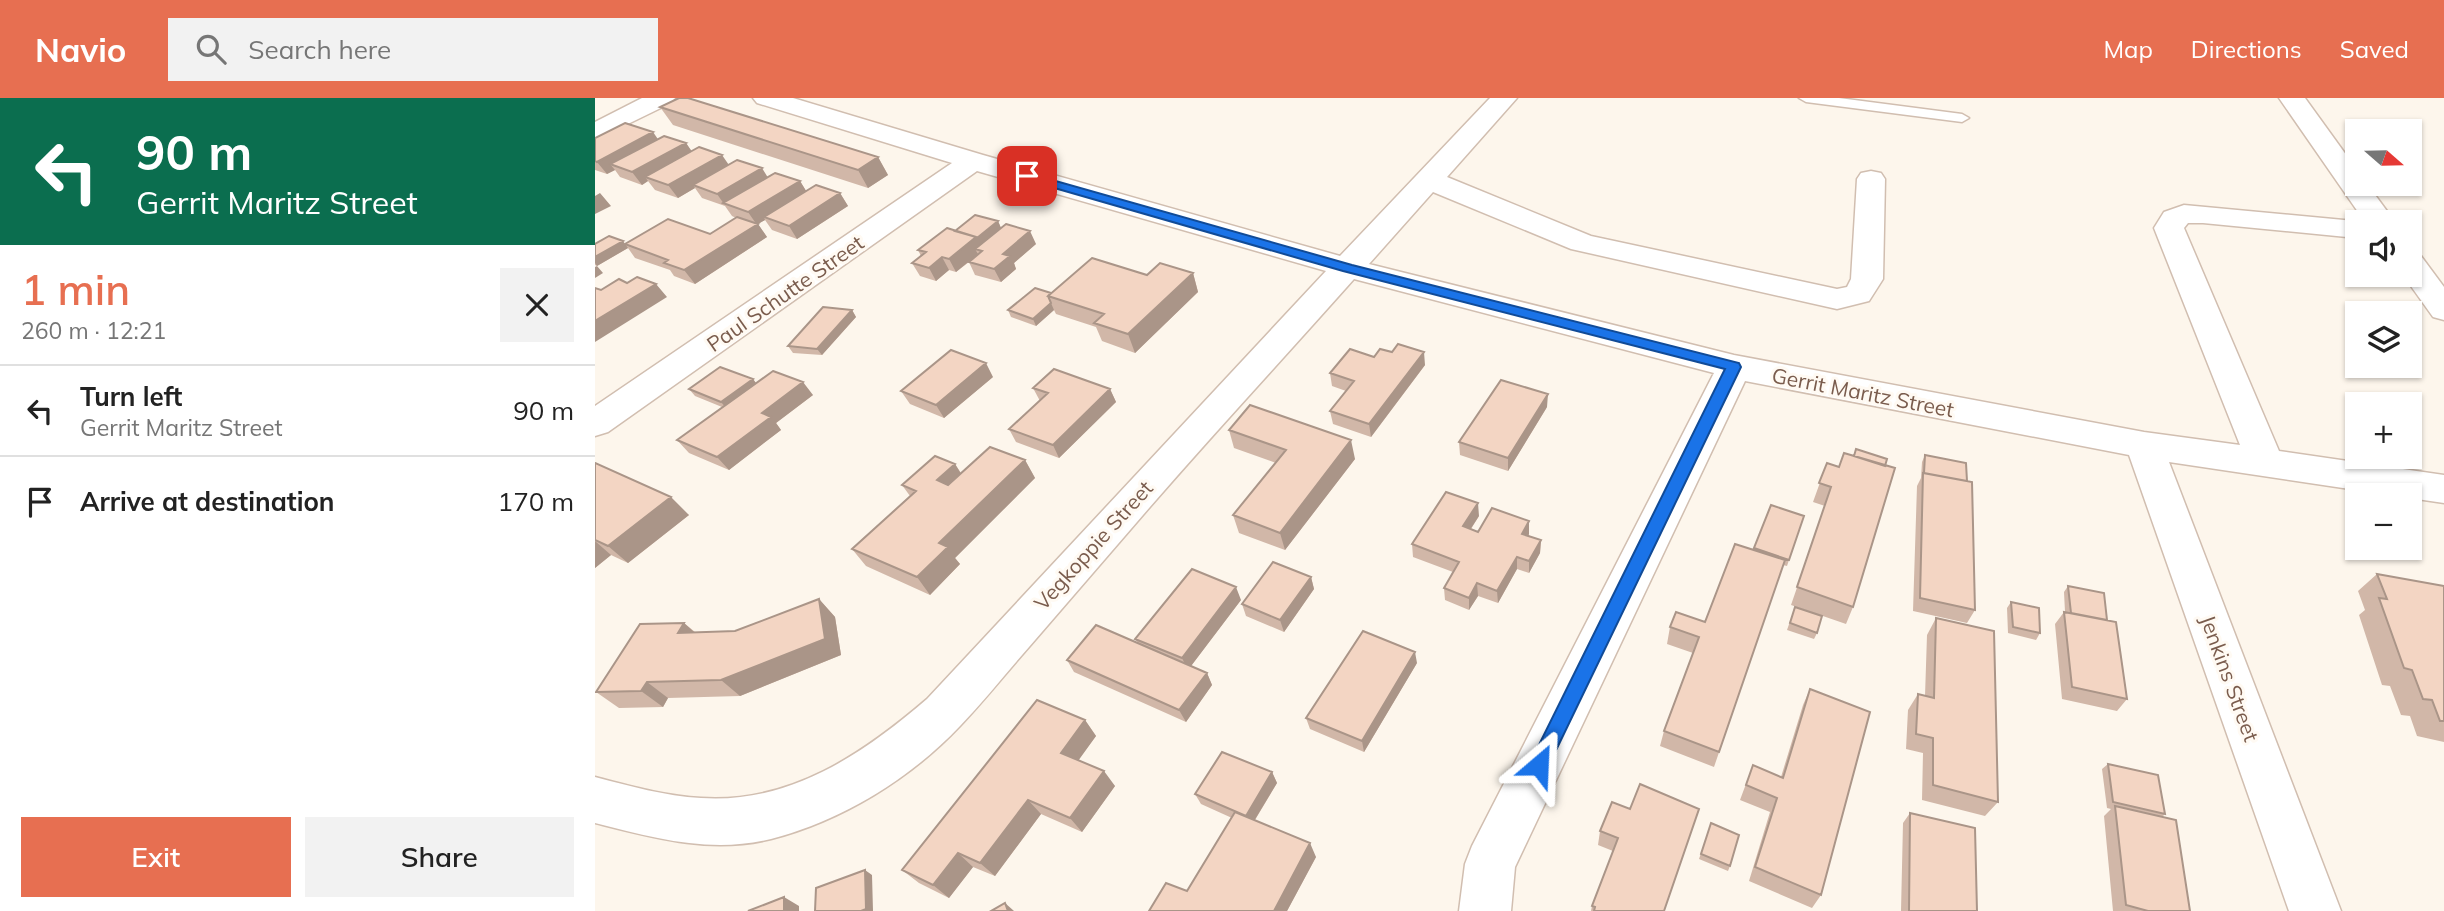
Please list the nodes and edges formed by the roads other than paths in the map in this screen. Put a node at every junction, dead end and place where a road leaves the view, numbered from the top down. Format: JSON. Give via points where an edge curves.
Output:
{"nodes":[{"id":1,"x":662,"y":98,"type":"edge"},
{"id":2,"x":766,"y":98,"type":"edge"},
{"id":3,"x":1504,"y":98,"type":"edge"},
{"id":4,"x":1806,"y":98,"type":"edge"},
{"id":5,"x":2293,"y":98,"type":"edge"},
{"id":6,"x":1962,"y":118,"type":"dead end"},
{"id":7,"x":595,"y":132,"type":"edge"},
{"id":8,"x":973,"y":161,"type":"junction"},
{"id":9,"x":1871,"y":179,"type":"dead end"},
{"id":10,"x":1429,"y":180,"type":"junction"},
{"id":11,"x":2372,"y":210,"type":"edge"},
{"id":12,"x":2345,"y":228,"type":"edge"},
{"id":13,"x":1348,"y":268,"type":"junction"},
{"id":14,"x":2422,"y":280,"type":"edge"},
{"id":15,"x":2444,"y":310,"type":"edge"},
{"id":16,"x":1734,"y":367,"type":"junction"},
{"id":17,"x":595,"y":423,"type":"edge"},
{"id":18,"x":2144,"y":445,"type":"junction"},
{"id":19,"x":2266,"y":463,"type":"junction"},
{"id":20,"x":2444,"y":489,"type":"edge"},
{"id":21,"x":595,"y":800,"type":"edge"},
{"id":22,"x":1485,"y":911,"type":"edge"},
{"id":23,"x":2315,"y":911,"type":"edge"}],
"edges":[{"from":1,"to":7,"type":"street"},
{"from":2,"to":8,"type":"street","name":"Gerrit Maritz Street"},
{"from":3,"to":10,"type":"street","name":"Vegkoppie Street"},
{"from":4,"to":6,"type":"lane"},
{"from":5,"to":11,"type":"street"},
{"from":8,"to":13,"type":"street","name":"Gerrit Maritz Street"},
{"from":8,"to":17,"type":"street","name":"Paul Schutte Street"},
{"from":9,"to":10,"type":"street","via":[[1867,279],[1859,294],[1837,299],[1582,243]]},
{"from":10,"to":13,"type":"street","name":"Vegkoppie Street"},
{"from":12,"to":19,"type":"street","via":[[2184,214],[2173,218],[2169,228]]},
{"from":13,"to":16,"type":"street","name":"Gerrit Maritz Street"},
{"from":13,"to":21,"type":"street","name":"Vegkoppie Street","via":[[943,713],[874,769],[792,808],[731,822],[662,817]]},
{"from":14,"to":15,"type":"street"},
{"from":16,"to":18,"type":"street","name":"Gerrit Maritz Street"},
{"from":16,"to":22,"type":"street","via":[[1490,864]]},
{"from":18,"to":19,"type":"street","name":"Gerrit Maritz Street"},
{"from":18,"to":23,"type":"street","name":"Jenkins Street"},
{"from":19,"to":20,"type":"street","name":"Gerrit Maritz Street"}]}
